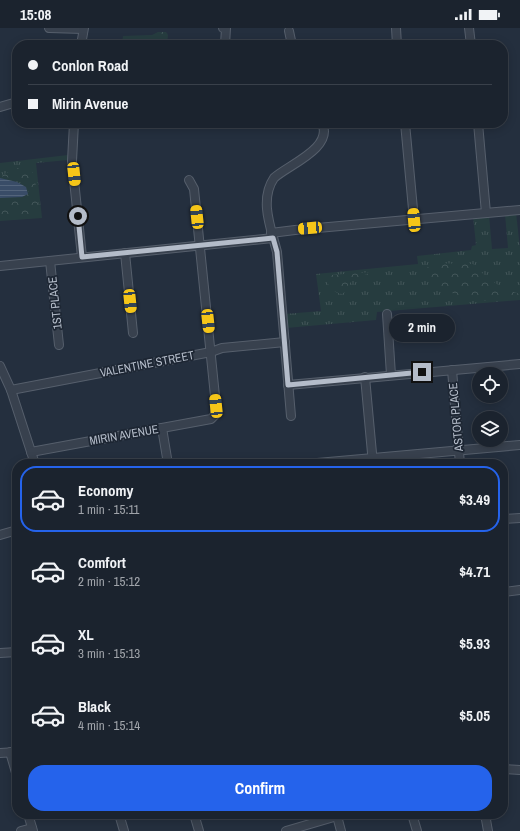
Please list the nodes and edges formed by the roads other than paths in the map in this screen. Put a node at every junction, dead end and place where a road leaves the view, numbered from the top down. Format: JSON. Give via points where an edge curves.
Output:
{"nodes":[{"id":1,"x":49,"y":28,"type":"edge"},
{"id":2,"x":223,"y":28,"type":"edge"},
{"id":3,"x":226,"y":28,"type":"edge"},
{"id":4,"x":396,"y":28,"type":"edge"},
{"id":5,"x":469,"y":28,"type":"edge"},
{"id":6,"x":83,"y":29,"type":"edge"},
{"id":7,"x":289,"y":31,"type":"dead end"},
{"id":8,"x":82,"y":40,"type":"edge"},
{"id":9,"x":225,"y":40,"type":"edge"},
{"id":10,"x":291,"y":40,"type":"edge"},
{"id":11,"x":397,"y":40,"type":"edge"},
{"id":12,"x":470,"y":40,"type":"edge"},
{"id":13,"x":12,"y":103,"type":"edge"},
{"id":14,"x":0,"y":107,"type":"edge"},
{"id":15,"x":74,"y":128,"type":"edge"},
{"id":16,"x":323,"y":128,"type":"edge"},
{"id":17,"x":405,"y":128,"type":"edge"},
{"id":18,"x":478,"y":128,"type":"edge"},
{"id":19,"x":189,"y":180,"type":"dead end"},
{"id":20,"x":520,"y":210,"type":"edge"},
{"id":21,"x":486,"y":213,"type":"junction"},
{"id":22,"x":414,"y":220,"type":"junction"},
{"id":23,"x":272,"y":236,"type":"junction"},
{"id":24,"x":200,"y":245,"type":"junction"},
{"id":25,"x":125,"y":253,"type":"junction"},
{"id":26,"x":82,"y":257,"type":"junction"},
{"id":27,"x":50,"y":261,"type":"junction"},
{"id":28,"x":0,"y":266,"type":"edge"},
{"id":29,"x":387,"y":314,"type":"dead end"},
{"id":30,"x":133,"y":332,"type":"dead end"},
{"id":31,"x":285,"y":342,"type":"junction"},
{"id":32,"x":59,"y":345,"type":"dead end"},
{"id":33,"x":211,"y":352,"type":"junction"},
{"id":34,"x":520,"y":364,"type":"edge"},
{"id":35,"x":0,"y":366,"type":"edge"},
{"id":36,"x":452,"y":370,"type":"junction"},
{"id":37,"x":2,"y":375,"type":"edge"},
{"id":38,"x":391,"y":375,"type":"junction"},
{"id":39,"x":365,"y":378,"type":"junction"},
{"id":40,"x":288,"y":385,"type":"junction"},
{"id":41,"x":11,"y":390,"type":"junction"},
{"id":42,"x":291,"y":416,"type":"dead end"},
{"id":43,"x":162,"y":428,"type":"junction"},
{"id":44,"x":520,"y":445,"type":"edge"},
{"id":45,"x":459,"y":450,"type":"junction"},
{"id":46,"x":31,"y":452,"type":"junction"},
{"id":47,"x":33,"y":459,"type":"edge"},
{"id":48,"x":167,"y":459,"type":"edge"},
{"id":49,"x":373,"y":459,"type":"edge"},
{"id":50,"x":389,"y":459,"type":"edge"},
{"id":51,"x":460,"y":459,"type":"edge"},
{"id":52,"x":520,"y":518,"type":"edge"},
{"id":53,"x":508,"y":519,"type":"edge"},
{"id":54,"x":12,"y":531,"type":"edge"},
{"id":55,"x":0,"y":535,"type":"edge"},
{"id":56,"x":520,"y":590,"type":"edge"},
{"id":57,"x":508,"y":591,"type":"edge"},
{"id":58,"x":12,"y":652,"type":"edge"},
{"id":59,"x":0,"y":653,"type":"edge"},
{"id":60,"x":12,"y":752,"type":"edge"},
{"id":61,"x":0,"y":753,"type":"edge"},
{"id":62,"x":508,"y":769,"type":"edge"},
{"id":63,"x":520,"y":770,"type":"edge"},
{"id":64,"x":30,"y":819,"type":"edge"},
{"id":65,"x":120,"y":819,"type":"edge"},
{"id":66,"x":195,"y":819,"type":"edge"},
{"id":67,"x":327,"y":819,"type":"edge"},
{"id":68,"x":341,"y":819,"type":"edge"},
{"id":69,"x":413,"y":819,"type":"edge"},
{"id":70,"x":487,"y":819,"type":"edge"},
{"id":71,"x":33,"y":829,"type":"edge"},
{"id":72,"x":21,"y":831,"type":"edge"},
{"id":73,"x":124,"y":831,"type":"edge"},
{"id":74,"x":199,"y":831,"type":"edge"},
{"id":75,"x":286,"y":831,"type":"edge"},
{"id":76,"x":342,"y":831,"type":"edge"},
{"id":77,"x":417,"y":831,"type":"edge"},
{"id":78,"x":488,"y":831,"type":"edge"}],
"edges":[{"from":1,"to":6,"type":"street"},
{"from":2,"to":3,"type":"street"},
{"from":3,"to":9,"type":"street"},
{"from":4,"to":11,"type":"street"},
{"from":5,"to":12,"type":"street"},
{"from":6,"to":8,"type":"street"},
{"from":7,"to":10,"type":"street"},
{"from":13,"to":14,"type":"street"},
{"from":15,"to":26,"type":"street","via":[[72,160]]},
{"from":16,"to":23,"type":"street","via":[[324,135],[315,150],[279,173],[270,183],[267,202]]},
{"from":17,"to":22,"type":"street"},
{"from":18,"to":21,"type":"street"},
{"from":19,"to":24,"type":"street","via":[[194,189]]},
{"from":20,"to":21,"type":"street"},
{"from":21,"to":22,"type":"street"},
{"from":22,"to":23,"type":"street","via":[[296,230]]},
{"from":23,"to":24,"type":"street"},
{"from":23,"to":31,"type":"street","via":[[277,252]]},
{"from":24,"to":25,"type":"street"},
{"from":24,"to":33,"type":"street"},
{"from":25,"to":26,"type":"street"},
{"from":25,"to":30,"type":"street"},
{"from":26,"to":27,"type":"street"},
{"from":27,"to":28,"type":"street"},
{"from":27,"to":32,"type":"street","name":"1ST PLACE"},
{"from":29,"to":38,"type":"street"},
{"from":31,"to":33,"type":"street","name":"VALENTINE STREET","via":[[222,348]]},
{"from":31,"to":40,"type":"street"},
{"from":33,"to":41,"type":"street","name":"VALENTINE STREET"},
{"from":33,"to":43,"type":"street","name":"MIRIN AVENUE","via":[[216,415],[211,419]]},
{"from":34,"to":36,"type":"street"},
{"from":35,"to":37,"type":"street"},
{"from":36,"to":38,"type":"street"},
{"from":36,"to":45,"type":"street","name":"ASTOR PLACE"},
{"from":37,"to":41,"type":"street"},
{"from":38,"to":39,"type":"street"},
{"from":39,"to":40,"type":"street"},
{"from":39,"to":49,"type":"street"},
{"from":40,"to":42,"type":"street"},
{"from":41,"to":46,"type":"street"},
{"from":43,"to":46,"type":"street","name":"MIRIN AVENUE"},
{"from":43,"to":48,"type":"street"},
{"from":44,"to":45,"type":"street"},
{"from":45,"to":50,"type":"street"},
{"from":45,"to":51,"type":"street","name":"ASTOR PLACE"},
{"from":46,"to":47,"type":"street"},
{"from":52,"to":53,"type":"street"},
{"from":54,"to":55,"type":"street"},
{"from":56,"to":57,"type":"street"},
{"from":58,"to":59,"type":"street"},
{"from":60,"to":61,"type":"street"},
{"from":62,"to":63,"type":"street"},
{"from":64,"to":71,"type":"street"},
{"from":65,"to":73,"type":"street"},
{"from":66,"to":74,"type":"street"},
{"from":67,"to":75,"type":"street"},
{"from":68,"to":76,"type":"street"},
{"from":69,"to":77,"type":"street"},
{"from":70,"to":78,"type":"street"},
{"from":71,"to":72,"type":"street"}]}
